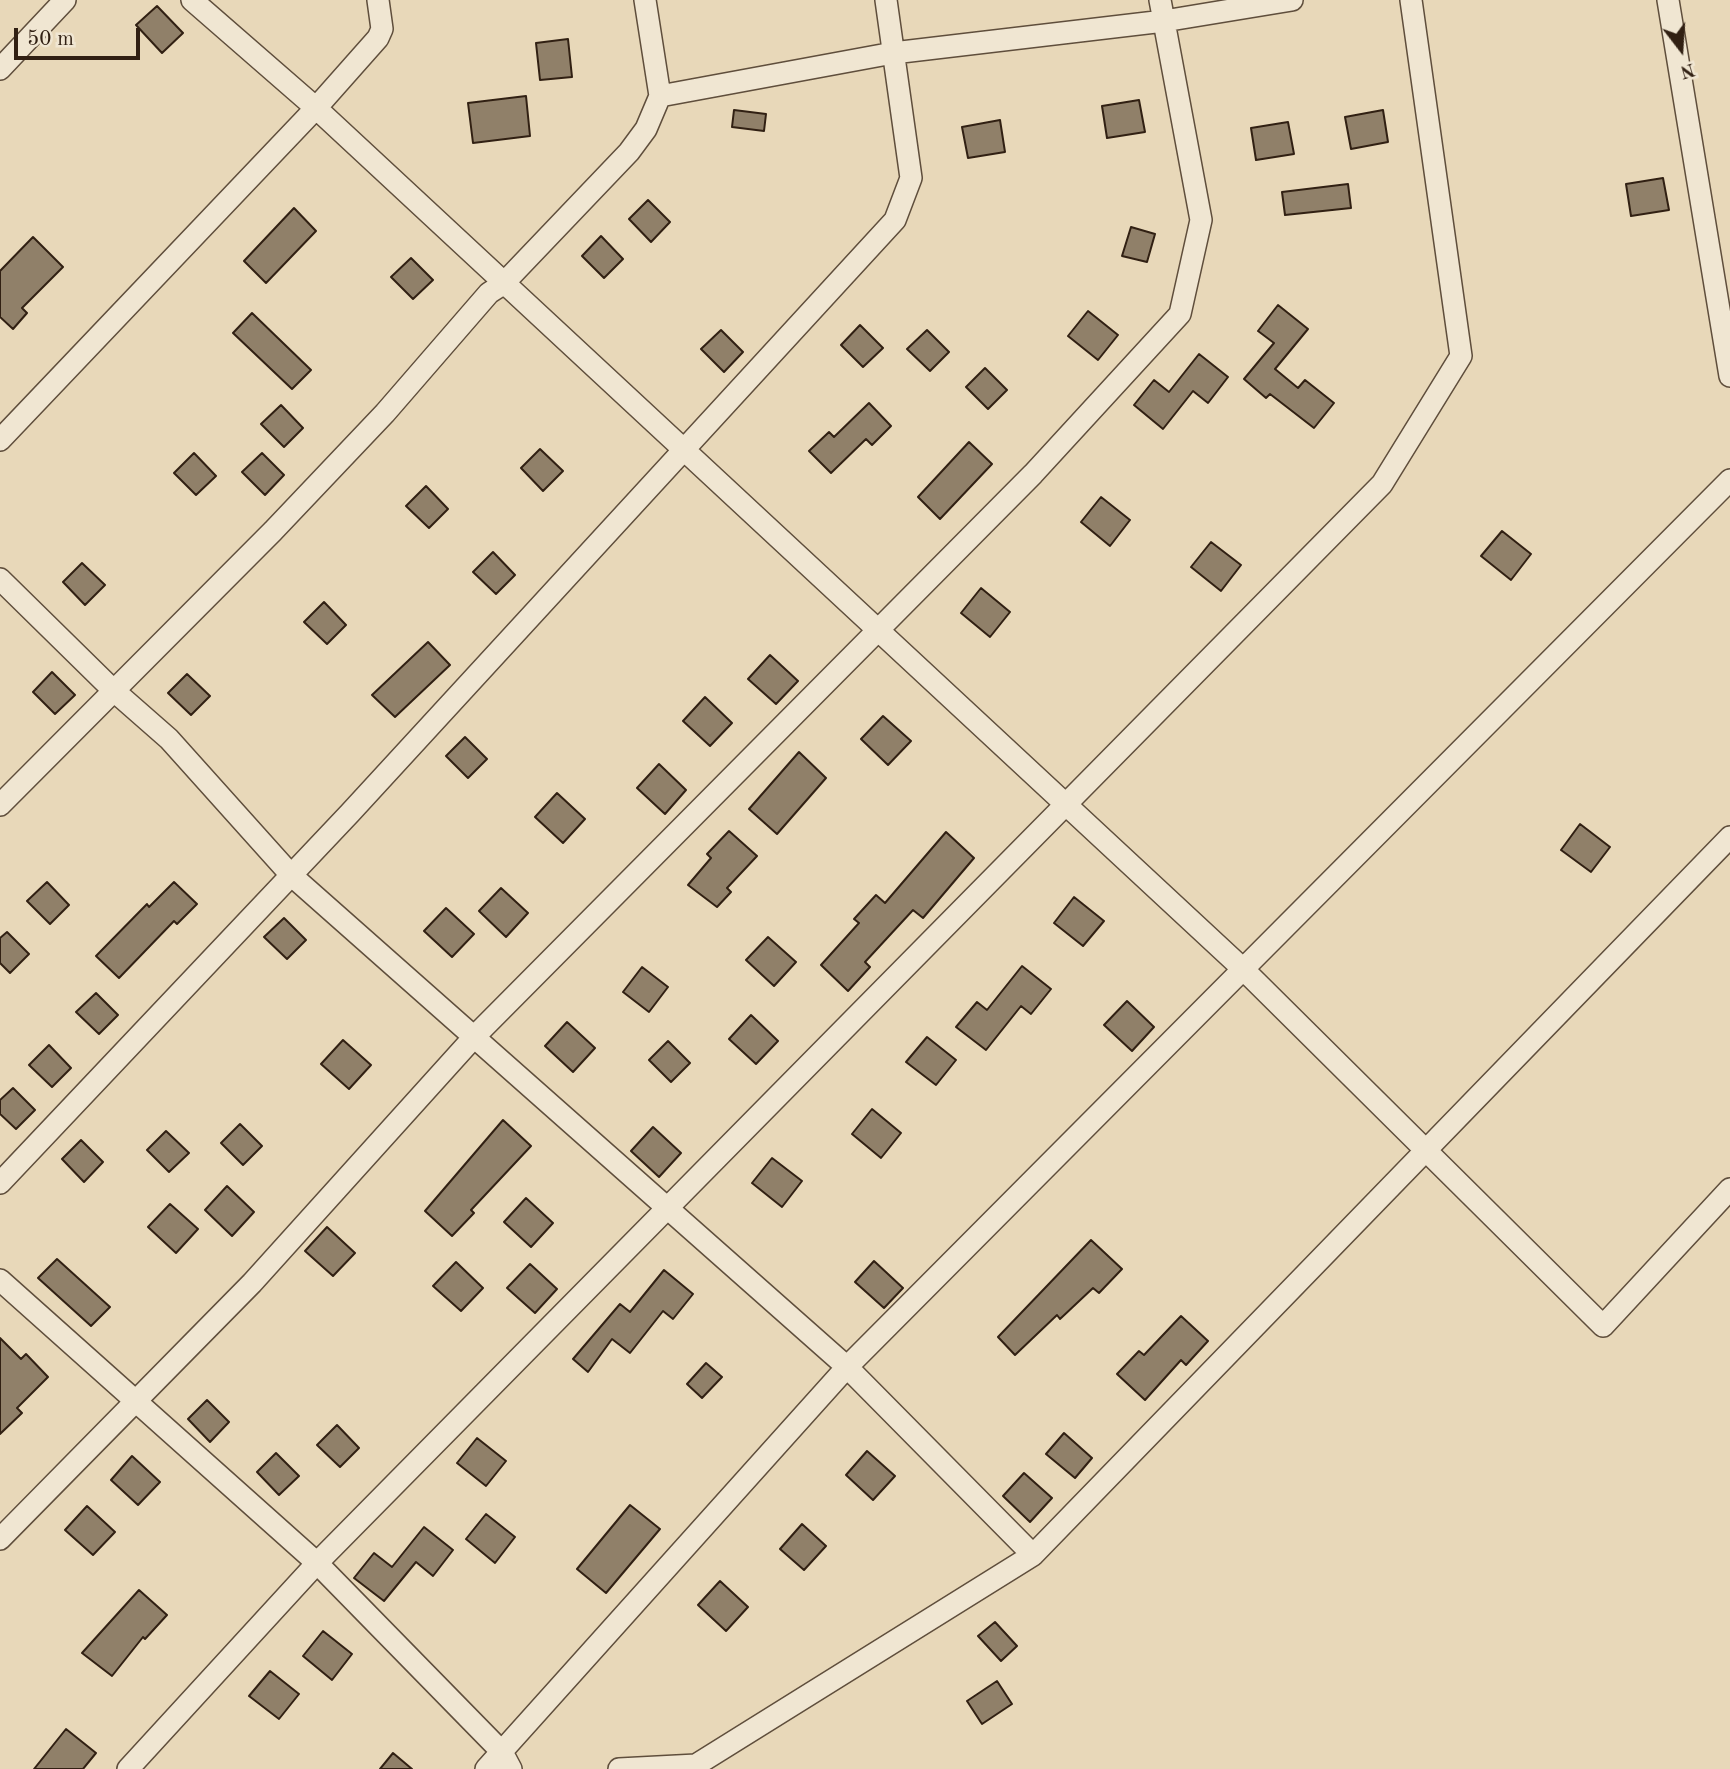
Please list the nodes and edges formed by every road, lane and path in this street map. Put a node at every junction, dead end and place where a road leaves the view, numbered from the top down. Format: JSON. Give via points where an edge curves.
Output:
{"nodes":[{"id":1,"x":65,"y":0,"type":"edge"},
{"id":2,"x":192,"y":0,"type":"edge"},
{"id":3,"x":378,"y":0,"type":"edge"},
{"id":4,"x":645,"y":0,"type":"edge"},
{"id":5,"x":886,"y":0,"type":"edge"},
{"id":6,"x":1292,"y":0,"type":"edge"},
{"id":7,"x":1411,"y":0,"type":"edge"},
{"id":8,"x":1668,"y":0,"type":"edge"},
{"id":9,"x":1162,"y":11,"type":"edge"},
{"id":10,"x":893,"y":53,"type":"junction"},
{"id":11,"x":0,"y":69,"type":"edge"},
{"id":12,"x":660,"y":96,"type":"junction"},
{"id":13,"x":316,"y":108,"type":"junction"},
{"id":14,"x":503,"y":284,"type":"junction"},
{"id":15,"x":1730,"y":376,"type":"edge"},
{"id":16,"x":0,"y":440,"type":"edge"},
{"id":17,"x":687,"y":449,"type":"junction"},
{"id":18,"x":1730,"y":480,"type":"edge"},
{"id":19,"x":0,"y":579,"type":"edge"},
{"id":20,"x":879,"y":629,"type":"junction"},
{"id":21,"x":112,"y":689,"type":"junction"},
{"id":22,"x":1067,"y":804,"type":"junction"},
{"id":23,"x":0,"y":805,"type":"edge"},
{"id":24,"x":1730,"y":837,"type":"edge"},
{"id":25,"x":291,"y":875,"type":"junction"},
{"id":26,"x":1243,"y":968,"type":"junction"},
{"id":27,"x":474,"y":1037,"type":"junction"},
{"id":28,"x":1426,"y":1150,"type":"junction"},
{"id":29,"x":0,"y":1183,"type":"edge"},
{"id":30,"x":1730,"y":1189,"type":"edge"},
{"id":31,"x":667,"y":1209,"type":"junction"},
{"id":32,"x":0,"y":1280,"type":"edge"},
{"id":33,"x":847,"y":1367,"type":"junction"},
{"id":34,"x":135,"y":1401,"type":"junction"},
{"id":35,"x":0,"y":1539,"type":"edge"},
{"id":36,"x":1033,"y":1555,"type":"junction"},
{"id":37,"x":317,"y":1563,"type":"junction"},
{"id":38,"x":507,"y":1760,"type":"edge"},
{"id":39,"x":128,"y":1769,"type":"edge"},
{"id":40,"x":486,"y":1769,"type":"edge"},
{"id":41,"x":619,"y":1769,"type":"edge"}],
"edges":[{"from":1,"to":11,"type":"street"},
{"from":2,"to":13,"type":"street"},
{"from":3,"to":13,"type":"street","via":[[382,29],[378,38]]},
{"from":4,"to":12,"type":"street"},
{"from":5,"to":10,"type":"street"},
{"from":6,"to":9,"type":"street"},
{"from":7,"to":22,"type":"street","via":[[1461,356],[1382,484]]},
{"from":8,"to":15,"type":"street"},
{"from":9,"to":10,"type":"street"},
{"from":9,"to":20,"type":"street","via":[[1201,220],[1180,314],[1034,474]]},
{"from":10,"to":12,"type":"street"},
{"from":10,"to":17,"type":"street","via":[[911,178],[895,220]]},
{"from":12,"to":14,"type":"street","via":[[646,129],[629,152]]},
{"from":13,"to":14,"type":"street"},
{"from":13,"to":16,"type":"street"},
{"from":14,"to":17,"type":"street"},
{"from":14,"to":21,"type":"street","via":[[489,293],[385,413],[273,531]]},
{"from":17,"to":20,"type":"street"},
{"from":17,"to":25,"type":"street"},
{"from":18,"to":26,"type":"street"},
{"from":19,"to":21,"type":"street"},
{"from":20,"to":22,"type":"street"},
{"from":20,"to":27,"type":"street"},
{"from":21,"to":23,"type":"street"},
{"from":21,"to":25,"type":"street","via":[[169,739]]},
{"from":22,"to":26,"type":"street"},
{"from":22,"to":31,"type":"street"},
{"from":24,"to":28,"type":"street"},
{"from":25,"to":27,"type":"street"},
{"from":25,"to":29,"type":"street"},
{"from":26,"to":28,"type":"street"},
{"from":26,"to":33,"type":"street"},
{"from":27,"to":31,"type":"street"},
{"from":27,"to":34,"type":"street","via":[[252,1283]]},
{"from":28,"to":30,"type":"street","via":[[1603,1326]]},
{"from":28,"to":36,"type":"street"},
{"from":31,"to":33,"type":"street"},
{"from":31,"to":37,"type":"street"},
{"from":32,"to":34,"type":"street"},
{"from":33,"to":36,"type":"street"},
{"from":33,"to":38,"type":"street"},
{"from":34,"to":35,"type":"street"},
{"from":34,"to":37,"type":"street"},
{"from":36,"to":41,"type":"street","via":[[696,1765]]},
{"from":37,"to":38,"type":"street"},
{"from":37,"to":39,"type":"street"},
{"from":38,"to":40,"type":"street"}]}
